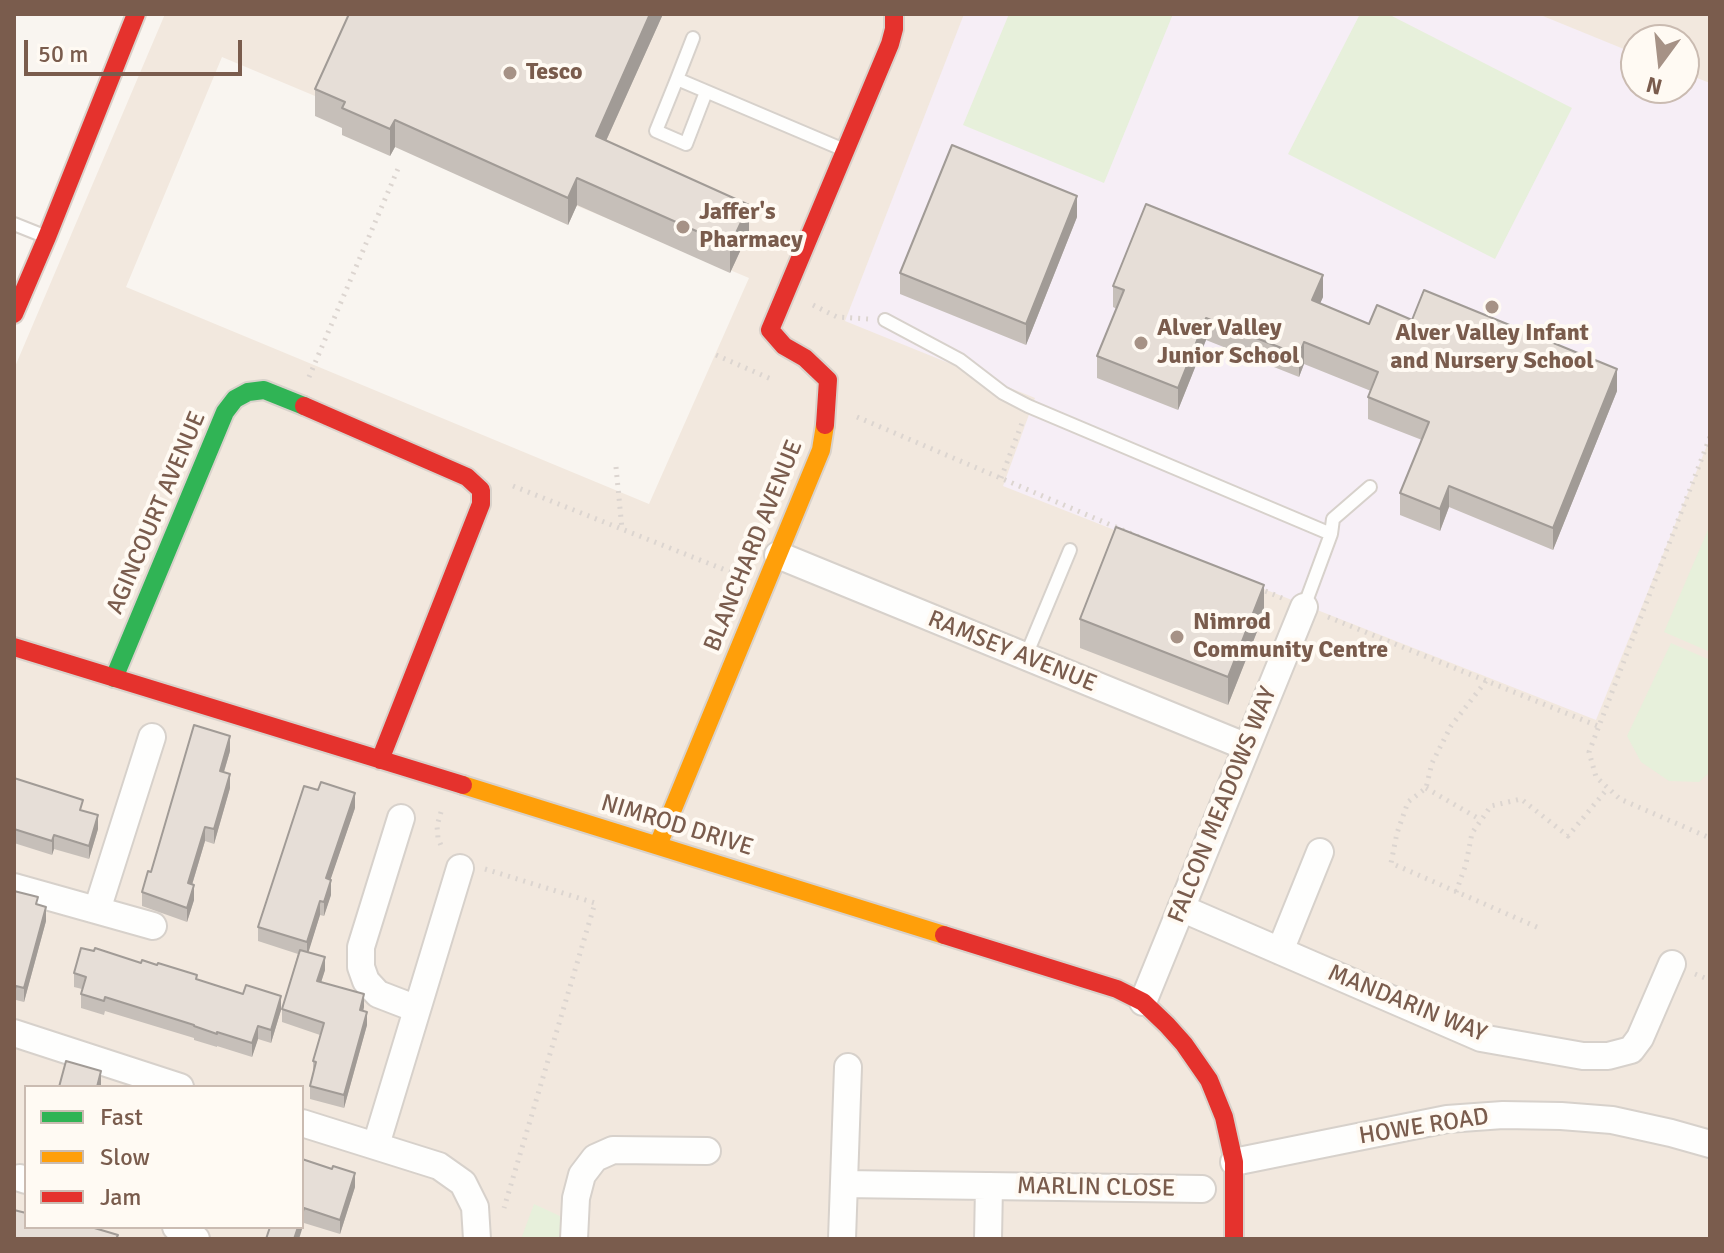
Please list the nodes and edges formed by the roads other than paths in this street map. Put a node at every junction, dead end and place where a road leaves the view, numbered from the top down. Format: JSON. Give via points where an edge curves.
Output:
{"nodes":[{"id":1,"x":136,"y":14,"type":"edge"},
{"id":2,"x":894,"y":14,"type":"edge"},
{"id":3,"x":693,"y":38,"type":"dead end"},
{"id":4,"x":677,"y":79,"type":"junction"},
{"id":5,"x":706,"y":92,"type":"junction"},
{"id":6,"x":845,"y":151,"type":"junction"},
{"id":7,"x":14,"y":224,"type":"edge"},
{"id":8,"x":47,"y":237,"type":"junction"},
{"id":9,"x":14,"y":314,"type":"edge"},
{"id":10,"x":885,"y":320,"type":"dead end"},
{"id":11,"x":1370,"y":487,"type":"dead end"},
{"id":12,"x":1331,"y":534,"type":"junction"},
{"id":13,"x":1070,"y":550,"type":"dead end"},
{"id":14,"x":778,"y":555,"type":"junction"},
{"id":15,"x":1304,"y":607,"type":"joint"},
{"id":16,"x":14,"y":647,"type":"edge"},
{"id":17,"x":1025,"y":658,"type":"junction"},
{"id":18,"x":114,"y":678,"type":"junction"},
{"id":19,"x":152,"y":737,"type":"dead end"},
{"id":20,"x":1247,"y":747,"type":"junction"},
{"id":21,"x":380,"y":760,"type":"junction"},
{"id":22,"x":401,"y":818,"type":"dead end"},
{"id":23,"x":658,"y":845,"type":"junction"},
{"id":24,"x":1320,"y":852,"type":"dead end"},
{"id":25,"x":460,"y":863,"type":"road end"},
{"id":26,"x":14,"y":887,"type":"edge"},
{"id":27,"x":1181,"y":908,"type":"junction"},
{"id":28,"x":97,"y":910,"type":"junction"},
{"id":29,"x":153,"y":926,"type":"dead end"},
{"id":30,"x":1280,"y":951,"type":"junction"},
{"id":31,"x":1672,"y":964,"type":"dead end"},
{"id":32,"x":1143,"y":1002,"type":"junction"},
{"id":33,"x":417,"y":1009,"type":"junction"},
{"id":34,"x":14,"y":1033,"type":"edge"},
{"id":35,"x":848,"y":1067,"type":"dead end"},
{"id":36,"x":153,"y":1083,"type":"edge"},
{"id":37,"x":304,"y":1124,"type":"edge"},
{"id":38,"x":1710,"y":1144,"type":"edge"},
{"id":39,"x":376,"y":1145,"type":"junction"},
{"id":40,"x":707,"y":1151,"type":"dead end"},
{"id":41,"x":1234,"y":1162,"type":"junction"},
{"id":42,"x":844,"y":1184,"type":"junction"},
{"id":43,"x":989,"y":1186,"type":"junction"},
{"id":44,"x":1202,"y":1189,"type":"dead end"},
{"id":45,"x":477,"y":1239,"type":"edge"},
{"id":46,"x":574,"y":1239,"type":"edge"},
{"id":47,"x":842,"y":1239,"type":"edge"},
{"id":48,"x":988,"y":1239,"type":"edge"},
{"id":49,"x":1234,"y":1239,"type":"edge"}],
"edges":[{"from":1,"to":8,"type":"street"},
{"from":2,"to":6,"type":"street","name":"BLANCHARD AVENUE","via":[[890,44]]},
{"from":3,"to":4,"type":"lane"},
{"from":4,"to":5,"type":"lane"},
{"from":4,"to":5,"type":"lane","via":[[656,131],[686,144]]},
{"from":5,"to":6,"type":"lane"},
{"from":6,"to":14,"type":"street","name":"BLANCHARD AVENUE","via":[[770,330],[828,380],[821,450]]},
{"from":7,"to":8,"type":"lane"},
{"from":8,"to":9,"type":"street"},
{"from":10,"to":12,"type":"lane","via":[[960,360],[1028,406]]},
{"from":11,"to":12,"type":"lane","via":[[1333,519]]},
{"from":12,"to":15,"type":"lane"},
{"from":13,"to":17,"type":"lane"},
{"from":14,"to":17,"type":"street","name":"RAMSEY AVENUE"},
{"from":14,"to":23,"type":"street","name":"BLANCHARD AVENUE"},
{"from":15,"to":20,"type":"street","name":"FALCON MEADOWS WAY"},
{"from":16,"to":18,"type":"street","name":"NIMROD DRIVE"},
{"from":17,"to":20,"type":"street","name":"RAMSEY AVENUE"},
{"from":18,"to":21,"type":"street","name":"NIMROD DRIVE"},
{"from":18,"to":21,"type":"street","name":"AGINCOURT AVENUE","via":[[225,412],[248,392],[277,394],[467,477],[481,490],[481,504]]},
{"from":19,"to":28,"type":"street"},
{"from":20,"to":27,"type":"street","name":"FALCON MEADOWS WAY"},
{"from":21,"to":23,"type":"street","name":"NIMROD DRIVE"},
{"from":22,"to":33,"type":"street","via":[[361,947],[361,967],[378,994]]},
{"from":23,"to":32,"type":"street","name":"NIMROD DRIVE","via":[[1117,989]]},
{"from":24,"to":30,"type":"street"},
{"from":25,"to":33,"type":"street"},
{"from":26,"to":28,"type":"street"},
{"from":27,"to":30,"type":"street","name":"MANDARIN WAY"},
{"from":27,"to":32,"type":"street","name":"FALCON MEADOWS WAY"},
{"from":28,"to":29,"type":"street"},
{"from":30,"to":31,"type":"street","name":"MANDARIN WAY","via":[[1481,1038],[1583,1056],[1631,1050]]},
{"from":32,"to":41,"type":"street","name":"NIMROD DRIVE","via":[[1184,1044],[1209,1080]]},
{"from":33,"to":39,"type":"street"},
{"from":34,"to":36,"type":"street"},
{"from":35,"to":42,"type":"street"},
{"from":37,"to":39,"type":"street"},
{"from":38,"to":41,"type":"street","name":"HOWE ROAD","via":[[1612,1120],[1503,1115],[1447,1119]]},
{"from":39,"to":45,"type":"street","via":[[439,1166],[463,1183],[475,1207]]},
{"from":40,"to":46,"type":"street","via":[[613,1150],[595,1158],[582,1175],[576,1198]]},
{"from":41,"to":49,"type":"street","name":"NIMROD DRIVE"},
{"from":42,"to":43,"type":"street","name":"MARLIN CLOSE"},
{"from":42,"to":47,"type":"street"},
{"from":43,"to":44,"type":"street","name":"MARLIN CLOSE"},
{"from":43,"to":48,"type":"street","name":"MARLIN CLOSE"}]}
